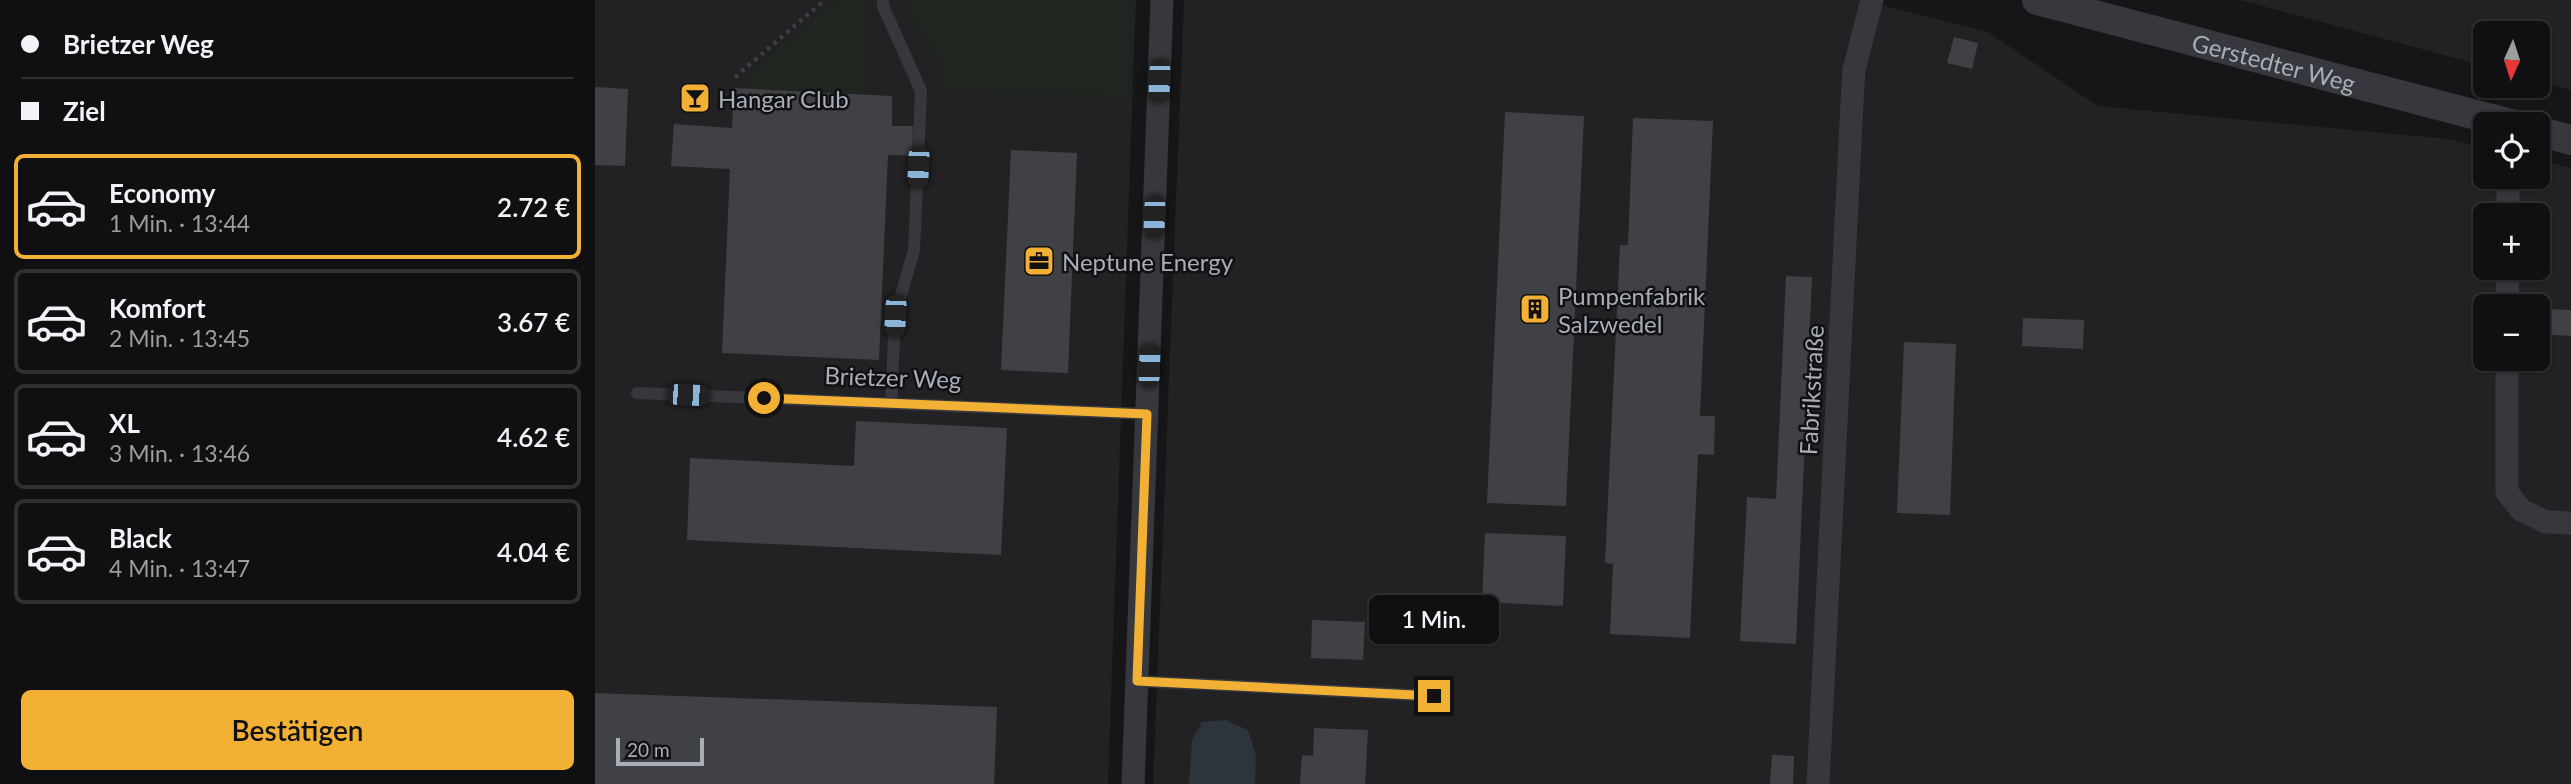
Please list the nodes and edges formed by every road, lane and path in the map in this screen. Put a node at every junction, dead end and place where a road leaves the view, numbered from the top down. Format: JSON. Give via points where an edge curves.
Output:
{"nodes":[{"id":1,"x":825,"y":0,"type":"edge"},
{"id":2,"x":883,"y":0,"type":"edge"},
{"id":3,"x":1163,"y":0,"type":"edge"},
{"id":4,"x":1872,"y":0,"type":"edge"},
{"id":5,"x":2038,"y":0,"type":"edge"},
{"id":6,"x":736,"y":77,"type":"dead end"},
{"id":7,"x":2473,"y":114,"type":"edge"},
{"id":8,"x":2550,"y":134,"type":"edge"},
{"id":9,"x":2571,"y":140,"type":"edge"},
{"id":10,"x":2507,"y":371,"type":"edge"},
{"id":11,"x":637,"y":393,"type":"dead end"},
{"id":12,"x":891,"y":404,"type":"junction"},
{"id":13,"x":1147,"y":414,"type":"junction"},
{"id":14,"x":2571,"y":523,"type":"edge"},
{"id":15,"x":1137,"y":681,"type":"junction"},
{"id":16,"x":1434,"y":696,"type":"dead end"},
{"id":17,"x":1133,"y":784,"type":"edge"},
{"id":18,"x":1818,"y":784,"type":"edge"}],
"edges":[{"from":1,"to":6,"type":"path"},
{"from":2,"to":12,"type":"lane","via":[[921,90],[914,250],[895,316]]},
{"from":3,"to":13,"type":"street"},
{"from":4,"to":18,"type":"street","name":"Fabrikstraße","via":[[1854,70]]},
{"from":5,"to":7,"type":"street","name":"Gerstedter Weg"},
{"from":8,"to":9,"type":"street"},
{"from":10,"to":14,"type":"street","via":[[2507,492],[2521,510],[2546,522]]},
{"from":11,"to":12,"type":"lane","name":"Brietzer Weg"},
{"from":12,"to":13,"type":"lane","name":"Brietzer Weg"},
{"from":13,"to":15,"type":"street"},
{"from":15,"to":16,"type":"lane"},
{"from":15,"to":17,"type":"street"}]}
